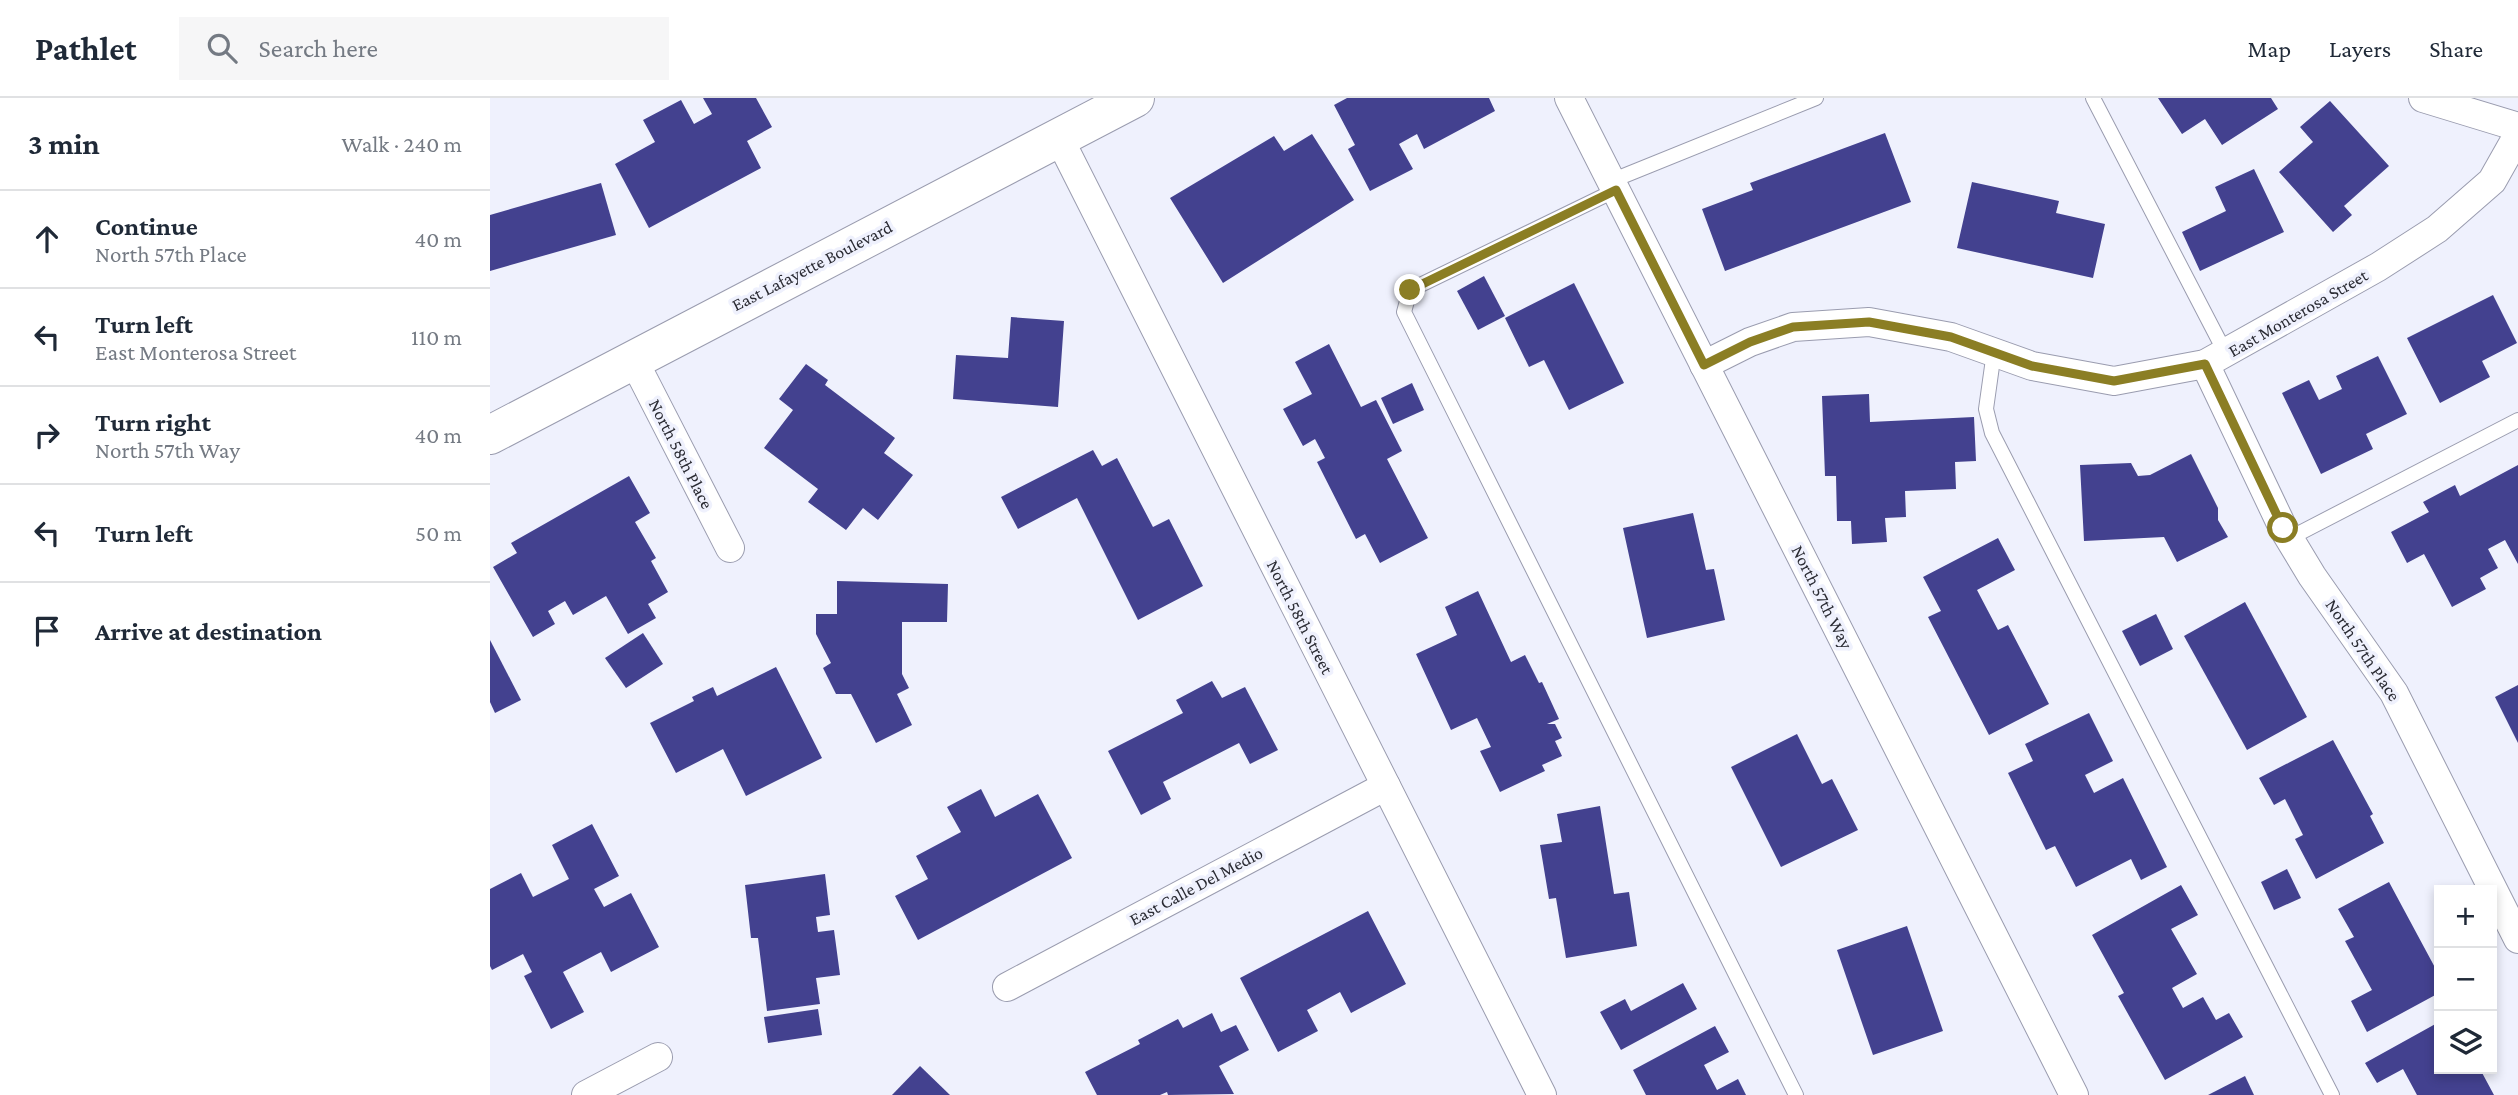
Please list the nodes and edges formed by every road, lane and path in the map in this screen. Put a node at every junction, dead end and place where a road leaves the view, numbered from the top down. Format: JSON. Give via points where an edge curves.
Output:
{"nodes":[{"id":1,"x":1135,"y":98,"type":"edge"},
{"id":2,"x":1569,"y":98,"type":"edge"},
{"id":3,"x":1816,"y":98,"type":"edge"},
{"id":4,"x":2093,"y":98,"type":"edge"},
{"id":5,"x":2423,"y":98,"type":"edge"},
{"id":6,"x":2518,"y":127,"type":"edge"},
{"id":7,"x":2518,"y":135,"type":"edge"},
{"id":8,"x":1059,"y":138,"type":"junction"},
{"id":9,"x":1614,"y":185,"type":"junction"},
{"id":10,"x":1994,"y":352,"type":"junction"},
{"id":11,"x":633,"y":359,"type":"junction"},
{"id":12,"x":2215,"y":359,"type":"junction"},
{"id":13,"x":1704,"y":365,"type":"junction"},
{"id":14,"x":2518,"y":420,"type":"edge"},
{"id":15,"x":490,"y":435,"type":"edge"},
{"id":16,"x":2290,"y":538,"type":"junction"},
{"id":17,"x":730,"y":548,"type":"dead end"},
{"id":18,"x":1385,"y":786,"type":"junction"},
{"id":19,"x":2518,"y":939,"type":"edge"},
{"id":20,"x":1007,"y":986,"type":"dead end"},
{"id":21,"x":658,"y":1057,"type":"dead end"},
{"id":22,"x":586,"y":1095,"type":"edge"},
{"id":23,"x":1542,"y":1095,"type":"edge"},
{"id":24,"x":1796,"y":1095,"type":"edge"},
{"id":25,"x":2074,"y":1095,"type":"edge"},
{"id":26,"x":2332,"y":1095,"type":"edge"}],
"edges":[{"from":1,"to":8,"type":"street","name":"East Lafayette Boulevard"},
{"from":2,"to":9,"type":"street","name":"North 57th Way"},
{"from":3,"to":9,"type":"lane"},
{"from":4,"to":12,"type":"lane"},
{"from":5,"to":6,"type":"street"},
{"from":7,"to":12,"type":"street","name":"East Monterosa Street","via":[[2492,181],[2437,229]]},
{"from":8,"to":11,"type":"street","name":"East Lafayette Boulevard"},
{"from":8,"to":18,"type":"street","name":"North 58th Street"},
{"from":9,"to":13,"type":"street","name":"North 57th Way"},
{"from":9,"to":24,"type":"lane","via":[[1410,290],[1404,312]]},
{"from":10,"to":12,"type":"street","name":"East Monterosa Street","via":[[2032,366],[2114,381]]},
{"from":10,"to":13,"type":"street","name":"East Monterosa Street","via":[[1951,337],[1869,322],[1793,327]]},
{"from":10,"to":26,"type":"lane","via":[[1986,409],[1992,433]]},
{"from":11,"to":15,"type":"street","name":"East Lafayette Boulevard"},
{"from":11,"to":17,"type":"street","name":"North 58th Place"},
{"from":12,"to":16,"type":"street","name":"North 57th Place"},
{"from":13,"to":25,"type":"street","name":"North 57th Way"},
{"from":14,"to":16,"type":"lane"},
{"from":16,"to":19,"type":"street","name":"North 57th Place","via":[[2394,693]]},
{"from":18,"to":20,"type":"street","name":"East Calle Del Medio"},
{"from":18,"to":23,"type":"street","name":"North 58th Street"},
{"from":21,"to":22,"type":"street"}]}
